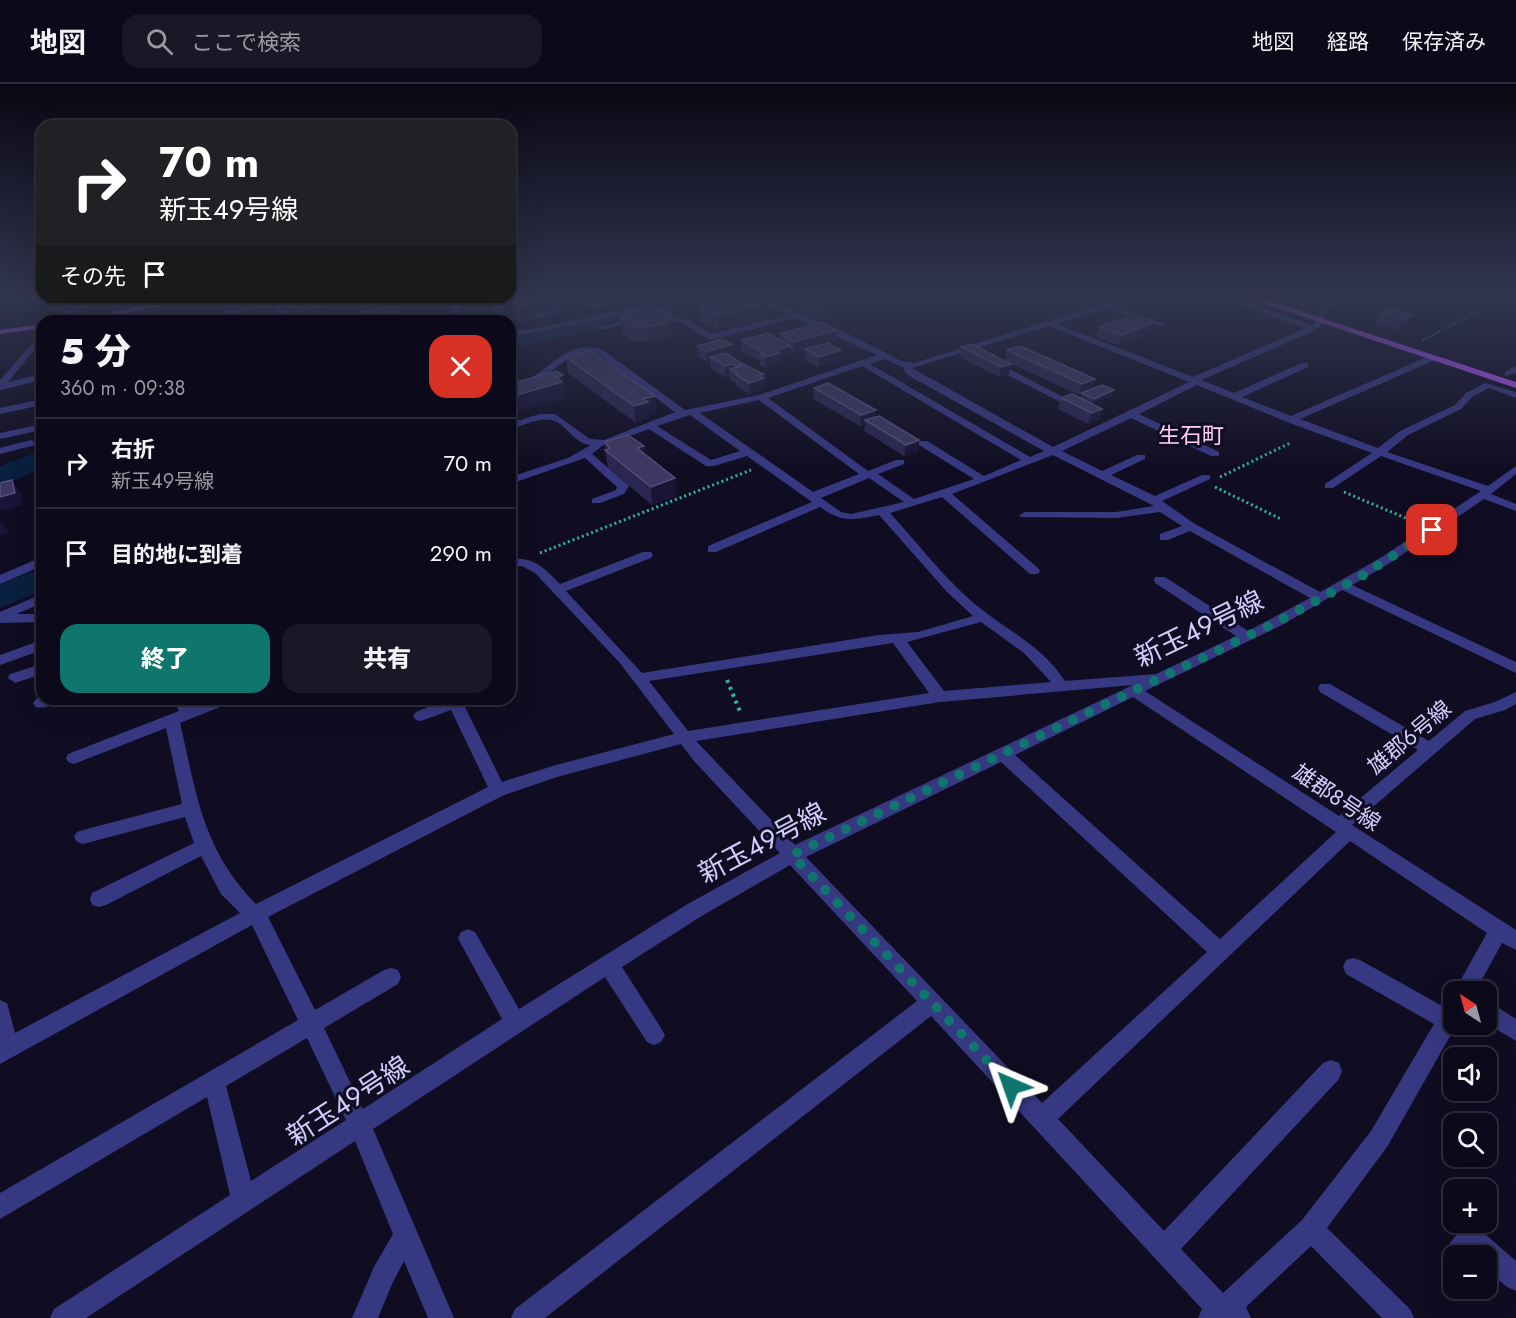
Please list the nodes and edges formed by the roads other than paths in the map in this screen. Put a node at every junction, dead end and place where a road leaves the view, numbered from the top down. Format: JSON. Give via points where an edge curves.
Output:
{"nodes":[{"id":1,"x":26,"y":355,"type":"edge"},
{"id":2,"x":568,"y":355,"type":"edge"},
{"id":3,"x":604,"y":355,"type":"edge"},
{"id":4,"x":881,"y":355,"type":"edge"},
{"id":5,"x":956,"y":355,"type":"edge"},
{"id":6,"x":974,"y":355,"type":"edge"},
{"id":7,"x":1126,"y":355,"type":"edge"},
{"id":8,"x":1246,"y":355,"type":"edge"},
{"id":9,"x":1422,"y":355,"type":"edge"},
{"id":10,"x":1445,"y":355,"type":"edge"},
{"id":11,"x":884,"y":356,"type":"junction"},
{"id":12,"x":1432,"y":358,"type":"junction"},
{"id":13,"x":863,"y":363,"type":"junction"},
{"id":14,"x":1305,"y":364,"type":"dead end"},
{"id":15,"x":907,"y":366,"type":"junction"},
{"id":16,"x":36,"y":378,"type":"edge"},
{"id":17,"x":1512,"y":380,"type":"edge"},
{"id":18,"x":1194,"y":382,"type":"junction"},
{"id":19,"x":0,"y":387,"type":"edge"},
{"id":20,"x":516,"y":388,"type":"edge"},
{"id":21,"x":1516,"y":395,"type":"edge"},
{"id":22,"x":761,"y":397,"type":"junction"},
{"id":23,"x":1233,"y":397,"type":"junction"},
{"id":24,"x":36,"y":403,"type":"edge"},
{"id":25,"x":0,"y":411,"type":"edge"},
{"id":26,"x":687,"y":412,"type":"junction"},
{"id":27,"x":1089,"y":412,"type":"edge"},
{"id":28,"x":1131,"y":414,"type":"junction"},
{"id":29,"x":1290,"y":420,"type":"junction"},
{"id":30,"x":516,"y":424,"type":"edge"},
{"id":31,"x":651,"y":426,"type":"junction"},
{"id":32,"x":36,"y":428,"type":"edge"},
{"id":33,"x":0,"y":436,"type":"edge"},
{"id":34,"x":31,"y":443,"type":"dead end"},
{"id":35,"x":923,"y":443,"type":"dead end"},
{"id":36,"x":598,"y":444,"type":"junction"},
{"id":37,"x":0,"y":451,"type":"edge"},
{"id":38,"x":1053,"y":451,"type":"junction"},
{"id":39,"x":748,"y":452,"type":"junction"},
{"id":40,"x":1380,"y":452,"type":"junction"},
{"id":41,"x":586,"y":454,"type":"junction"},
{"id":42,"x":1215,"y":454,"type":"dead end"},
{"id":43,"x":1141,"y":457,"type":"dead end"},
{"id":44,"x":1030,"y":461,"type":"junction"},
{"id":45,"x":900,"y":462,"type":"dead end"},
{"id":46,"x":1516,"y":469,"type":"edge"},
{"id":47,"x":868,"y":475,"type":"junction"},
{"id":48,"x":1101,"y":475,"type":"junction"},
{"id":49,"x":516,"y":479,"type":"edge"},
{"id":50,"x":1204,"y":479,"type":"road end"},
{"id":51,"x":983,"y":480,"type":"junction"},
{"id":52,"x":1329,"y":486,"type":"road end"},
{"id":53,"x":585,"y":491,"type":"dead end"},
{"id":54,"x":1486,"y":492,"type":"junction"},
{"id":55,"x":945,"y":494,"type":"junction"},
{"id":56,"x":816,"y":500,"type":"junction"},
{"id":57,"x":914,"y":504,"type":"junction"},
{"id":58,"x":1158,"y":504,"type":"junction"},
{"id":59,"x":1516,"y":508,"type":"edge"},
{"id":60,"x":882,"y":512,"type":"junction"},
{"id":61,"x":1026,"y":515,"type":"dead end"},
{"id":62,"x":1191,"y":527,"type":"junction"},
{"id":63,"x":1164,"y":537,"type":"dead end"},
{"id":64,"x":712,"y":549,"type":"dead end"},
{"id":65,"x":647,"y":555,"type":"dead end"},
{"id":66,"x":517,"y":562,"type":"edge"},
{"id":67,"x":36,"y":564,"type":"edge"},
{"id":68,"x":1034,"y":571,"type":"dead end"},
{"id":69,"x":0,"y":580,"type":"edge"},
{"id":70,"x":1160,"y":580,"type":"dead end"},
{"id":71,"x":1344,"y":586,"type":"junction"},
{"id":72,"x":557,"y":590,"type":"junction"},
{"id":73,"x":1321,"y":598,"type":"junction"},
{"id":74,"x":36,"y":601,"type":"edge"},
{"id":75,"x":984,"y":617,"type":"junction"},
{"id":76,"x":0,"y":618,"type":"edge"},
{"id":77,"x":36,"y":618,"type":"edge"},
{"id":78,"x":1246,"y":636,"type":"junction"},
{"id":79,"x":898,"y":640,"type":"junction"},
{"id":80,"x":36,"y":647,"type":"edge"},
{"id":81,"x":0,"y":660,"type":"edge"},
{"id":82,"x":1516,"y":668,"type":"edge"},
{"id":83,"x":36,"y":671,"type":"edge"},
{"id":84,"x":1159,"y":677,"type":"junction"},
{"id":85,"x":15,"y":678,"type":"dead end"},
{"id":86,"x":640,"y":678,"type":"junction"},
{"id":87,"x":1061,"y":687,"type":"junction"},
{"id":88,"x":1324,"y":688,"type":"dead end"},
{"id":89,"x":1134,"y":691,"type":"junction"},
{"id":90,"x":1516,"y":697,"type":"edge"},
{"id":91,"x":940,"y":698,"type":"junction"},
{"id":92,"x":202,"y":705,"type":"edge"},
{"id":93,"x":449,"y":705,"type":"edge"},
{"id":94,"x":461,"y":705,"type":"edge"},
{"id":95,"x":180,"y":711,"type":"edge"},
{"id":96,"x":421,"y":716,"type":"dead end"},
{"id":97,"x":685,"y":737,"type":"junction"},
{"id":98,"x":1430,"y":749,"type":"junction"},
{"id":99,"x":1003,"y":754,"type":"junction"},
{"id":100,"x":74,"y":758,"type":"dead end"},
{"id":101,"x":498,"y":790,"type":"junction"},
{"id":102,"x":192,"y":808,"type":"junction"},
{"id":103,"x":1344,"y":829,"type":"junction"},
{"id":104,"x":83,"y":837,"type":"dead end"},
{"id":105,"x":204,"y":846,"type":"junction"},
{"id":106,"x":792,"y":855,"type":"junction"},
{"id":107,"x":99,"y":899,"type":"dead end"},
{"id":108,"x":255,"y":914,"type":"junction"},
{"id":109,"x":1510,"y":935,"type":"edge"},
{"id":110,"x":468,"y":938,"type":"dead end"},
{"id":111,"x":1221,"y":952,"type":"junction"},
{"id":112,"x":609,"y":965,"type":"junction"},
{"id":113,"x":1353,"y":967,"type":"dead end"},
{"id":114,"x":391,"y":977,"type":"dead end"},
{"id":115,"x":1473,"y":981,"type":"edge"},
{"id":116,"x":931,"y":1003,"type":"junction"},
{"id":117,"x":0,"y":1010,"type":"edge"},
{"id":118,"x":1443,"y":1011,"type":"edge"},
{"id":119,"x":1497,"y":1018,"type":"edge"},
{"id":120,"x":515,"y":1023,"type":"junction"},
{"id":121,"x":311,"y":1024,"type":"junction"},
{"id":122,"x":1443,"y":1026,"type":"edge"},
{"id":123,"x":1516,"y":1031,"type":"edge"},
{"id":124,"x":654,"y":1035,"type":"dead end"},
{"id":125,"x":4,"y":1051,"type":"edge"},
{"id":126,"x":1331,"y":1071,"type":"dead end"},
{"id":127,"x":214,"y":1082,"type":"junction"},
{"id":128,"x":1042,"y":1119,"type":"junction"},
{"id":129,"x":360,"y":1126,"type":"junction"},
{"id":130,"x":244,"y":1201,"type":"junction"},
{"id":131,"x":0,"y":1208,"type":"edge"},
{"id":132,"x":1311,"y":1228,"type":"junction"},
{"id":133,"x":407,"y":1236,"type":"junction"},
{"id":134,"x":1464,"y":1245,"type":"edge"},
{"id":135,"x":1478,"y":1245,"type":"edge"},
{"id":136,"x":1164,"y":1249,"type":"junction"},
{"id":137,"x":1497,"y":1261,"type":"edge"},
{"id":138,"x":1516,"y":1278,"type":"edge"},
{"id":139,"x":1224,"y":1312,"type":"edge"},
{"id":140,"x":1399,"y":1317,"type":"edge"},
{"id":141,"x":63,"y":1318,"type":"edge"},
{"id":142,"x":365,"y":1318,"type":"edge"},
{"id":143,"x":441,"y":1318,"type":"edge"},
{"id":144,"x":524,"y":1318,"type":"edge"}],
"edges":[{"from":1,"to":19,"type":"street"},
{"from":2,"to":20,"type":"street"},
{"from":3,"to":26,"type":"street"},
{"from":4,"to":11,"type":"street"},
{"from":5,"to":15,"type":"street"},
{"from":6,"to":27,"type":"street"},
{"from":7,"to":18,"type":"street"},
{"from":8,"to":18,"type":"street"},
{"from":9,"to":12,"type":"main road"},
{"from":10,"to":17,"type":"main road"},
{"from":11,"to":13,"type":"street"},
{"from":11,"to":15,"type":"street"},
{"from":12,"to":17,"type":"main road"},
{"from":12,"to":29,"type":"street"},
{"from":13,"to":22,"type":"street"},
{"from":13,"to":44,"type":"street"},
{"from":14,"to":23,"type":"street"},
{"from":15,"to":38,"type":"street","via":[[909,372]]},
{"from":16,"to":19,"type":"street"},
{"from":17,"to":21,"type":"street"},
{"from":17,"to":40,"type":"street","via":[[1469,395],[1458,407],[1404,433]]},
{"from":18,"to":23,"type":"street"},
{"from":18,"to":28,"type":"street"},
{"from":22,"to":26,"type":"street"},
{"from":22,"to":47,"type":"street"},
{"from":23,"to":29,"type":"street"},
{"from":24,"to":25,"type":"street"},
{"from":26,"to":31,"type":"street"},
{"from":26,"to":39,"type":"street"},
{"from":28,"to":38,"type":"street","via":[[1105,420]]},
{"from":28,"to":42,"type":"street"},
{"from":29,"to":40,"type":"street"},
{"from":30,"to":36,"type":"street","via":[[555,417],[587,442]]},
{"from":31,"to":36,"type":"street"},
{"from":31,"to":39,"type":"street","via":[[710,464]]},
{"from":32,"to":33,"type":"street"},
{"from":34,"to":37,"type":"street"},
{"from":35,"to":51,"type":"street"},
{"from":36,"to":41,"type":"street"},
{"from":38,"to":44,"type":"street"},
{"from":38,"to":48,"type":"street"},
{"from":39,"to":56,"type":"street"},
{"from":40,"to":52,"type":"street"},
{"from":40,"to":54,"type":"street"},
{"from":41,"to":49,"type":"street"},
{"from":41,"to":53,"type":"street","via":[[623,486],[599,505]]},
{"from":43,"to":48,"type":"street"},
{"from":44,"to":51,"type":"street"},
{"from":45,"to":47,"type":"street"},
{"from":46,"to":54,"type":"street","name":"新玉49号線"},
{"from":47,"to":56,"type":"street"},
{"from":47,"to":57,"type":"street"},
{"from":48,"to":58,"type":"street"},
{"from":50,"to":58,"type":"street"},
{"from":51,"to":55,"type":"street"},
{"from":54,"to":59,"type":"street"},
{"from":54,"to":71,"type":"street","name":"新玉49号線"},
{"from":55,"to":57,"type":"street"},
{"from":55,"to":68,"type":"street"},
{"from":56,"to":60,"type":"street","via":[[844,517]]},
{"from":56,"to":64,"type":"street"},
{"from":57,"to":60,"type":"street"},
{"from":58,"to":61,"type":"street","via":[[1116,515]]},
{"from":58,"to":62,"type":"street"},
{"from":60,"to":75,"type":"street","via":[[963,601]]},
{"from":62,"to":63,"type":"street"},
{"from":62,"to":73,"type":"street"},
{"from":65,"to":72,"type":"street"},
{"from":66,"to":72,"type":"street","via":[[538,570]]},
{"from":67,"to":69,"type":"street"},
{"from":70,"to":78,"type":"street"},
{"from":71,"to":73,"type":"street","name":"新玉49号線"},
{"from":71,"to":82,"type":"street"},
{"from":72,"to":86,"type":"street"},
{"from":73,"to":78,"type":"street","name":"新玉49号線"},
{"from":74,"to":76,"type":"street"},
{"from":75,"to":79,"type":"street"},
{"from":75,"to":87,"type":"street","via":[[1040,660]]},
{"from":76,"to":77,"type":"street"},
{"from":78,"to":84,"type":"street","name":"新玉49号線"},
{"from":79,"to":86,"type":"street"},
{"from":79,"to":91,"type":"street"},
{"from":80,"to":81,"type":"street"},
{"from":83,"to":85,"type":"street"},
{"from":84,"to":87,"type":"street"},
{"from":84,"to":89,"type":"street","name":"新玉49号線"},
{"from":86,"to":97,"type":"street"},
{"from":87,"to":91,"type":"street"},
{"from":88,"to":98,"type":"street"},
{"from":89,"to":99,"type":"street","name":"新玉49号線"},
{"from":89,"to":103,"type":"street","name":"雄郡8号線"},
{"from":90,"to":98,"type":"street","name":"雄郡6号線","via":[[1470,715]]},
{"from":91,"to":97,"type":"street"},
{"from":92,"to":95,"type":"street"},
{"from":93,"to":96,"type":"street"},
{"from":94,"to":101,"type":"street"},
{"from":95,"to":100,"type":"street"},
{"from":95,"to":102,"type":"street"},
{"from":97,"to":101,"type":"street"},
{"from":97,"to":106,"type":"street"},
{"from":98,"to":103,"type":"street","name":"雄郡6号線"},
{"from":99,"to":106,"type":"street","name":"新玉49号線"},
{"from":99,"to":111,"type":"street"},
{"from":101,"to":108,"type":"street"},
{"from":102,"to":104,"type":"street"},
{"from":102,"to":105,"type":"street"},
{"from":103,"to":109,"type":"street","name":"雄郡8号線"},
{"from":103,"to":111,"type":"street","name":"雄郡6号線"},
{"from":105,"to":107,"type":"street"},
{"from":105,"to":108,"type":"street","via":[[228,888]]},
{"from":106,"to":112,"type":"street","name":"新玉49号線"},
{"from":106,"to":116,"type":"street"},
{"from":108,"to":121,"type":"street"},
{"from":108,"to":125,"type":"street"},
{"from":109,"to":115,"type":"street"},
{"from":110,"to":120,"type":"street"},
{"from":111,"to":128,"type":"street","name":"雄郡6号線"},
{"from":112,"to":120,"type":"street","name":"新玉49号線"},
{"from":112,"to":124,"type":"street"},
{"from":113,"to":118,"type":"street"},
{"from":114,"to":121,"type":"street"},
{"from":116,"to":128,"type":"street"},
{"from":116,"to":144,"type":"street"},
{"from":117,"to":125,"type":"street"},
{"from":119,"to":123,"type":"street"},
{"from":120,"to":129,"type":"street","name":"新玉49号線"},
{"from":121,"to":127,"type":"street"},
{"from":121,"to":129,"type":"street"},
{"from":122,"to":132,"type":"street","via":[[1379,1139]]},
{"from":126,"to":136,"type":"street"},
{"from":127,"to":130,"type":"street"},
{"from":127,"to":131,"type":"street"},
{"from":128,"to":136,"type":"street"},
{"from":129,"to":130,"type":"street","name":"新玉49号線"},
{"from":129,"to":133,"type":"street"},
{"from":130,"to":141,"type":"street","name":"新玉49号線"},
{"from":132,"to":139,"type":"street"},
{"from":132,"to":140,"type":"street"},
{"from":133,"to":142,"type":"street","via":[[376,1286]]},
{"from":133,"to":143,"type":"street"},
{"from":134,"to":135,"type":"street","via":[[1470,1238]]},
{"from":136,"to":139,"type":"street"},
{"from":137,"to":138,"type":"street"}]}
